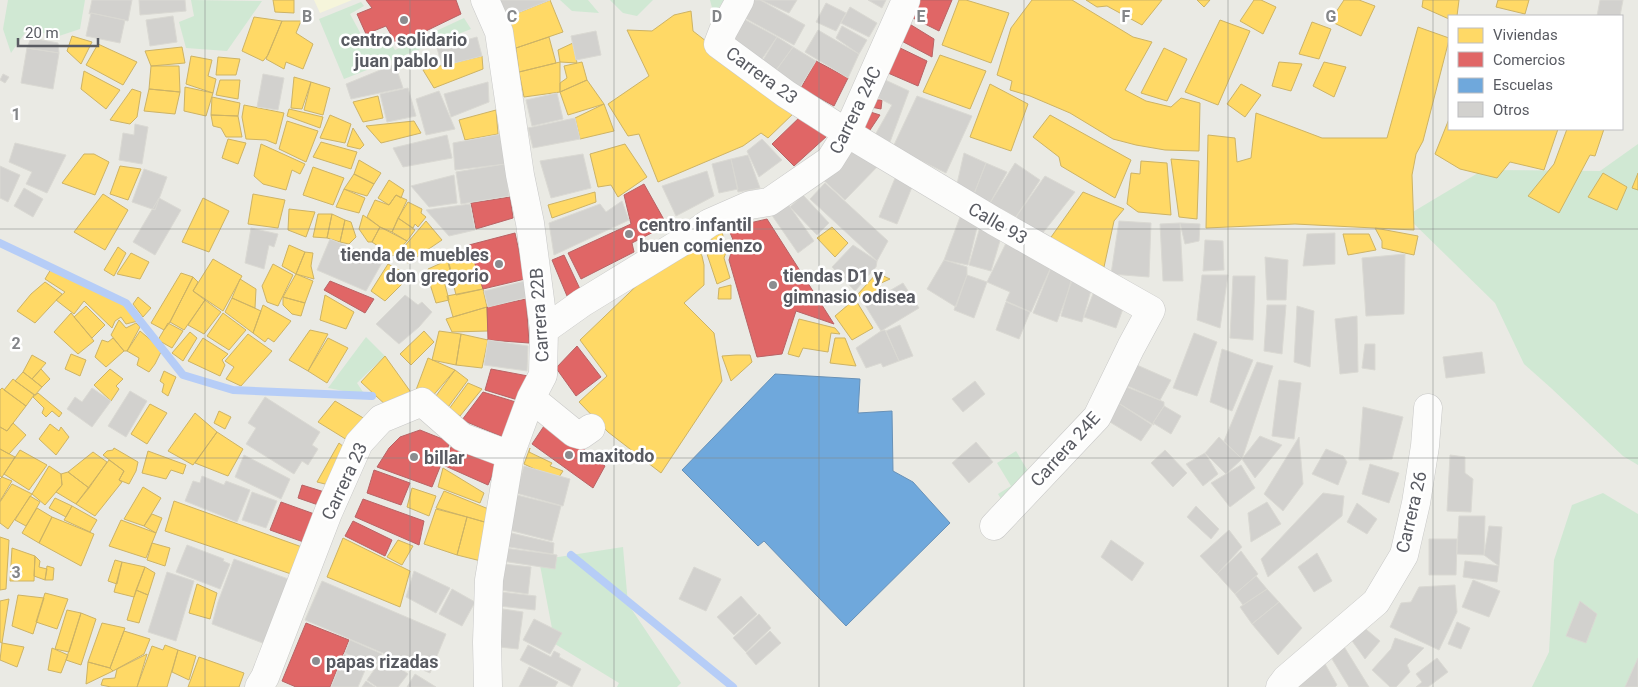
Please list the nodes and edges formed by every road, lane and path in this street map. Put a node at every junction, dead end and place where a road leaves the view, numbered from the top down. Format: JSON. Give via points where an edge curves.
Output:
{"nodes":[{"id":1,"x":485,"y":0,"type":"edge"},
{"id":2,"x":740,"y":0,"type":"edge"},
{"id":3,"x":906,"y":0,"type":"edge"},
{"id":4,"x":847,"y":133,"type":"junction"},
{"id":5,"x":1151,"y":310,"type":"joint"},
{"id":6,"x":544,"y":330,"type":"junction"},
{"id":7,"x":531,"y":398,"type":"junction"},
{"id":8,"x":1428,"y":408,"type":"dead end"},
{"id":9,"x":591,"y":428,"type":"dead end"},
{"id":10,"x":510,"y":455,"type":"junction"},
{"id":11,"x":994,"y":526,"type":"dead end"},
{"id":12,"x":259,"y":687,"type":"edge"},
{"id":13,"x":488,"y":687,"type":"edge"},
{"id":14,"x":1280,"y":687,"type":"edge"}],
"edges":[{"from":1,"to":6,"type":"street","name":"Carrera 22B","via":[[499,32]]},
{"from":2,"to":4,"type":"street","name":"Carrera 23","via":[[718,44],[786,94]]},
{"from":3,"to":4,"type":"street","name":"Carrera 24C"},
{"from":4,"to":5,"type":"street","name":"Calle 93"},
{"from":4,"to":6,"type":"street","name":"Carrera 24C","via":[[830,160],[789,190],[769,202],[750,206],[709,223]]},
{"from":5,"to":11,"type":"street","name":"Carrera 24E","via":[[1097,418]]},
{"from":6,"to":7,"type":"street","name":"Carrera 22B","via":[[543,375]]},
{"from":7,"to":9,"type":"street","via":[[574,433],[581,435]]},
{"from":7,"to":10,"type":"street","name":"Carrera 22B"},
{"from":8,"to":14,"type":"street","name":"Carrera 26","via":[[1416,503],[1404,555],[1376,602]]},
{"from":10,"to":12,"type":"street","name":"Carrera 23","via":[[462,437],[422,402],[381,419],[359,443]]},
{"from":10,"to":13,"type":"street","name":"Carrera 22B","via":[[489,580]]}]}
